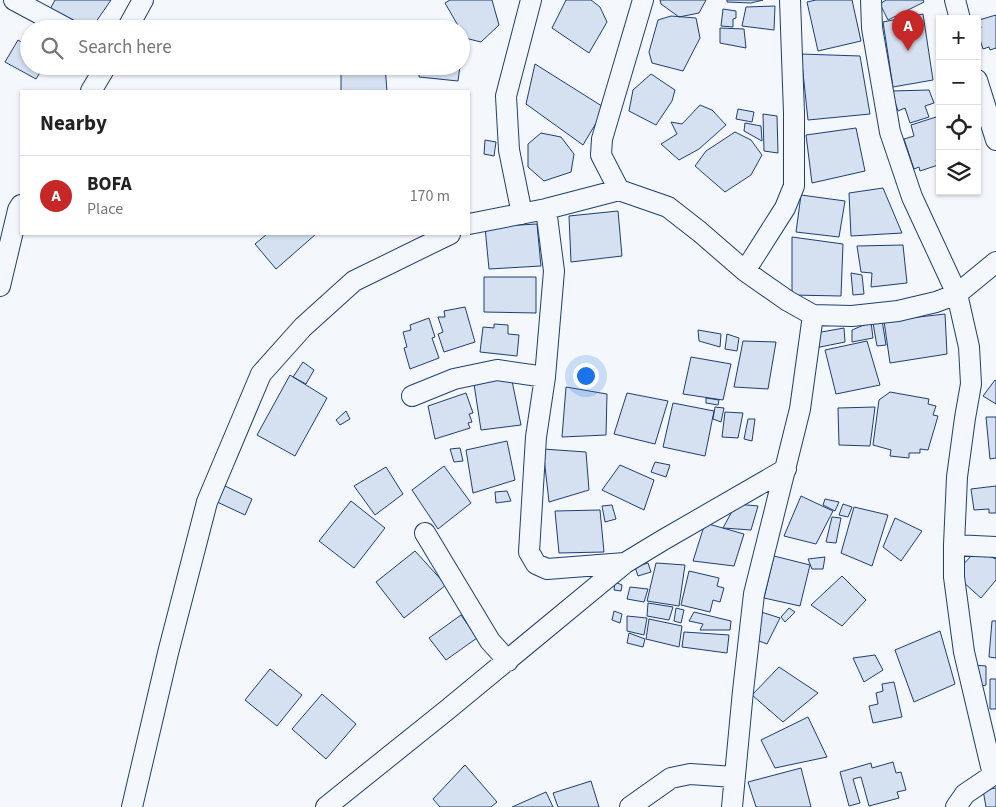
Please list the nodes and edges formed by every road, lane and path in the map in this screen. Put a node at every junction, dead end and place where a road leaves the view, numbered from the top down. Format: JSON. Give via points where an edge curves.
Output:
{"nodes":[{"id":1,"x":14,"y":0,"type":"edge"},
{"id":2,"x":143,"y":0,"type":"edge"},
{"id":3,"x":531,"y":0,"type":"edge"},
{"id":4,"x":643,"y":0,"type":"edge"},
{"id":5,"x":790,"y":0,"type":"edge"},
{"id":6,"x":871,"y":0,"type":"edge"},
{"id":7,"x":955,"y":0,"type":"edge"},
{"id":8,"x":959,"y":15,"type":"edge"},
{"id":9,"x":51,"y":20,"type":"edge"},
{"id":10,"x":132,"y":20,"type":"edge"},
{"id":11,"x":100,"y":75,"type":"edge"},
{"id":12,"x":91,"y":90,"type":"edge"},
{"id":13,"x":981,"y":93,"type":"edge"},
{"id":14,"x":996,"y":140,"type":"edge"},
{"id":15,"x":619,"y":190,"type":"junction"},
{"id":16,"x":20,"y":207,"type":"edge"},
{"id":17,"x":546,"y":209,"type":"junction"},
{"id":18,"x":522,"y":214,"type":"junction"},
{"id":19,"x":470,"y":224,"type":"edge"},
{"id":20,"x":448,"y":235,"type":"edge"},
{"id":21,"x":996,"y":262,"type":"edge"},
{"id":22,"x":745,"y":271,"type":"junction"},
{"id":23,"x":0,"y":286,"type":"edge"},
{"id":24,"x":957,"y":294,"type":"junction"},
{"id":25,"x":814,"y":315,"type":"junction"},
{"id":26,"x":545,"y":377,"type":"junction"},
{"id":27,"x":412,"y":396,"type":"dead end"},
{"id":28,"x":786,"y":469,"type":"junction"},
{"id":29,"x":425,"y":533,"type":"dead end"},
{"id":30,"x":954,"y":545,"type":"junction"},
{"id":31,"x":996,"y":547,"type":"edge"},
{"id":32,"x":625,"y":563,"type":"junction"},
{"id":33,"x":508,"y":661,"type":"junction"},
{"id":34,"x":994,"y":774,"type":"edge"},
{"id":35,"x":734,"y":777,"type":"junction"},
{"id":36,"x":132,"y":807,"type":"edge"},
{"id":37,"x":326,"y":807,"type":"edge"},
{"id":38,"x":630,"y":807,"type":"edge"},
{"id":39,"x":732,"y":807,"type":"edge"},
{"id":40,"x":956,"y":807,"type":"edge"}],
"edges":[{"from":1,"to":9,"type":"street"},
{"from":2,"to":10,"type":"street"},
{"from":3,"to":18,"type":"street","via":[[506,96],[509,150]]},
{"from":4,"to":15,"type":"street","via":[[602,139],[601,155]]},
{"from":5,"to":22,"type":"street","via":[[794,186],[785,208]]},
{"from":6,"to":24,"type":"street","via":[[872,28],[890,132],[912,197]]},
{"from":7,"to":8,"type":"street"},
{"from":11,"to":12,"type":"street"},
{"from":13,"to":14,"type":"street"},
{"from":15,"to":17,"type":"street"},
{"from":15,"to":22,"type":"street","via":[[668,207]]},
{"from":16,"to":23,"type":"street"},
{"from":17,"to":18,"type":"street"},
{"from":17,"to":26,"type":"street","via":[[554,271]]},
{"from":18,"to":19,"type":"street"},
{"from":20,"to":36,"type":"street","via":[[354,281],[303,327],[261,374],[207,502]]},
{"from":21,"to":24,"type":"street"},
{"from":22,"to":25,"type":"street"},
{"from":24,"to":25,"type":"street","via":[[898,311],[852,316]]},
{"from":24,"to":30,"type":"street","via":[[970,347],[971,384],[957,477]]},
{"from":25,"to":28,"type":"street","via":[[800,409]]},
{"from":26,"to":27,"type":"street","via":[[497,370],[454,379]]},
{"from":26,"to":32,"type":"street","via":[[536,437],[530,552],[536,564],[547,569]]},
{"from":28,"to":32,"type":"street"},
{"from":28,"to":35,"type":"street","via":[[754,594]]},
{"from":29,"to":33,"type":"street","via":[[490,641]]},
{"from":30,"to":31,"type":"street"},
{"from":30,"to":34,"type":"street","via":[[954,577],[964,652]]},
{"from":32,"to":33,"type":"street"},
{"from":33,"to":37,"type":"street"},
{"from":34,"to":40,"type":"street","via":[[965,794]]},
{"from":35,"to":38,"type":"street","via":[[690,774],[671,778]]},
{"from":35,"to":39,"type":"street"}]}
